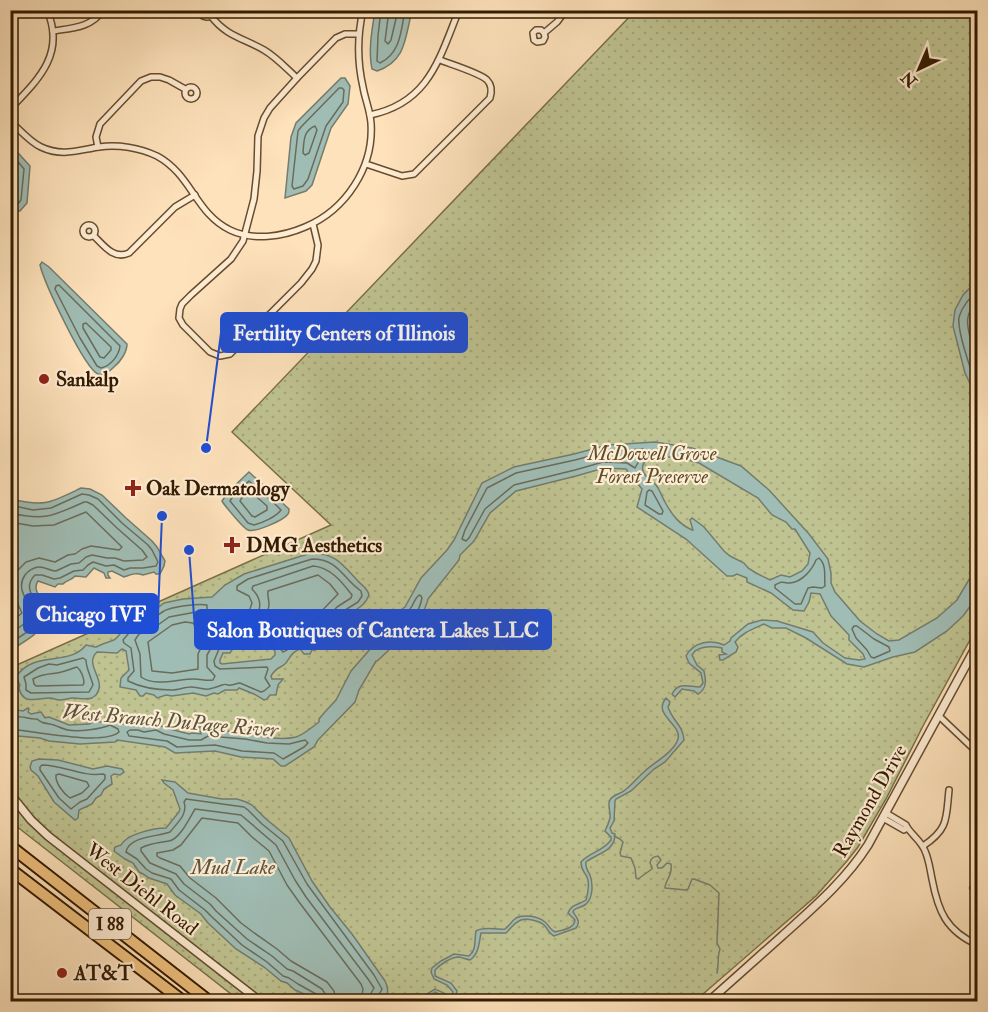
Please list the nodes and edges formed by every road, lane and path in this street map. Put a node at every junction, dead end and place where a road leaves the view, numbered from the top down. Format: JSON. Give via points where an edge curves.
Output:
{"nodes":[{"id":1,"x":47,"y":10,"type":"edge"},
{"id":2,"x":103,"y":10,"type":"edge"},
{"id":3,"x":201,"y":10,"type":"edge"},
{"id":4,"x":363,"y":10,"type":"edge"},
{"id":5,"x":459,"y":10,"type":"edge"},
{"id":6,"x":566,"y":10,"type":"edge"},
{"id":7,"x":212,"y":13,"type":"edge"},
{"id":8,"x":53,"y":31,"type":"junction"},
{"id":9,"x":544,"y":33,"type":"dead end"},
{"id":10,"x":358,"y":34,"type":"junction"},
{"id":11,"x":440,"y":60,"type":"junction"},
{"id":12,"x":297,"y":78,"type":"junction"},
{"id":13,"x":185,"y":89,"type":"dead end"},
{"id":14,"x":10,"y":109,"type":"edge"},
{"id":15,"x":370,"y":114,"type":"junction"},
{"id":16,"x":10,"y":121,"type":"edge"},
{"id":17,"x":98,"y":147,"type":"junction"},
{"id":18,"x":366,"y":164,"type":"junction"},
{"id":19,"x":195,"y":195,"type":"junction"},
{"id":20,"x":313,"y":224,"type":"junction"},
{"id":21,"x":245,"y":234,"type":"junction"},
{"id":22,"x":94,"y":236,"type":"dead end"},
{"id":23,"x":978,"y":643,"type":"edge"},
{"id":24,"x":938,"y":715,"type":"junction"},
{"id":25,"x":978,"y":753,"type":"edge"},
{"id":26,"x":949,"y":790,"type":"dead end"},
{"id":27,"x":10,"y":794,"type":"edge"},
{"id":28,"x":884,"y":816,"type":"junction"},
{"id":29,"x":10,"y":846,"type":"edge"},
{"id":30,"x":923,"y":846,"type":"junction"},
{"id":31,"x":10,"y":869,"type":"edge"},
{"id":32,"x":973,"y":888,"type":"dead end"},
{"id":33,"x":978,"y":894,"type":"edge"},
{"id":34,"x":978,"y":945,"type":"edge"},
{"id":35,"x":184,"y":1002,"type":"edge"},
{"id":36,"x":210,"y":1002,"type":"edge"},
{"id":37,"x":261,"y":1002,"type":"edge"},
{"id":38,"x":708,"y":1002,"type":"edge"}],
"edges":[{"from":1,"to":8,"type":"street"},
{"from":2,"to":8,"type":"street","via":[[85,26]]},
{"from":3,"to":7,"type":"street","via":[[203,16]]},
{"from":4,"to":10,"type":"street"},
{"from":5,"to":11,"type":"street"},
{"from":6,"to":9,"type":"street"},
{"from":7,"to":12,"type":"street","via":[[224,30],[264,50]]},
{"from":8,"to":14,"type":"street","via":[[52,51],[45,69]]},
{"from":10,"to":12,"type":"street","via":[[336,38]]},
{"from":10,"to":15,"type":"street","via":[[360,73]]},
{"from":11,"to":15,"type":"street","via":[[414,95],[395,107]]},
{"from":11,"to":18,"type":"street","via":[[486,79],[492,91],[490,98],[414,174],[402,176]]},
{"from":12,"to":21,"type":"street","via":[[270,108],[261,126],[254,199]]},
{"from":13,"to":17,"type":"street","via":[[160,77],[141,81],[100,124]]},
{"from":15,"to":18,"type":"street"},
{"from":16,"to":17,"type":"street","via":[[31,140],[57,152]]},
{"from":17,"to":19,"type":"street","via":[[145,151],[176,170]]},
{"from":18,"to":20,"type":"street","via":[[341,203]]},
{"from":19,"to":21,"type":"street","via":[[219,224]]},
{"from":19,"to":22,"type":"street","via":[[175,207],[127,254],[112,253]]},
{"from":20,"to":21,"type":"street","via":[[277,235]]},
{"from":20,"to":21,"type":"street","via":[[318,253],[308,275],[235,349],[220,356],[210,352],[183,324],[180,309],[235,255]]},
{"from":23,"to":24,"type":"street","name":"Raymond Drive"},
{"from":24,"to":25,"type":"street"},
{"from":24,"to":28,"type":"street","name":"Raymond Drive"},
{"from":26,"to":30,"type":"street","via":[[945,824]]},
{"from":27,"to":37,"type":"street","name":"West Diehl Road","via":[[48,836]]},
{"from":28,"to":30,"type":"street","via":[[904,830],[907,828]]},
{"from":28,"to":38,"type":"street","name":"Raymond Drive","via":[[862,855],[839,883]]},
{"from":29,"to":36,"type":"highway","number":"I 88"},
{"from":30,"to":34,"type":"street","via":[[945,921],[963,938]]},
{"from":31,"to":35,"type":"highway","number":"I 88"},
{"from":32,"to":33,"type":"street"}]}
